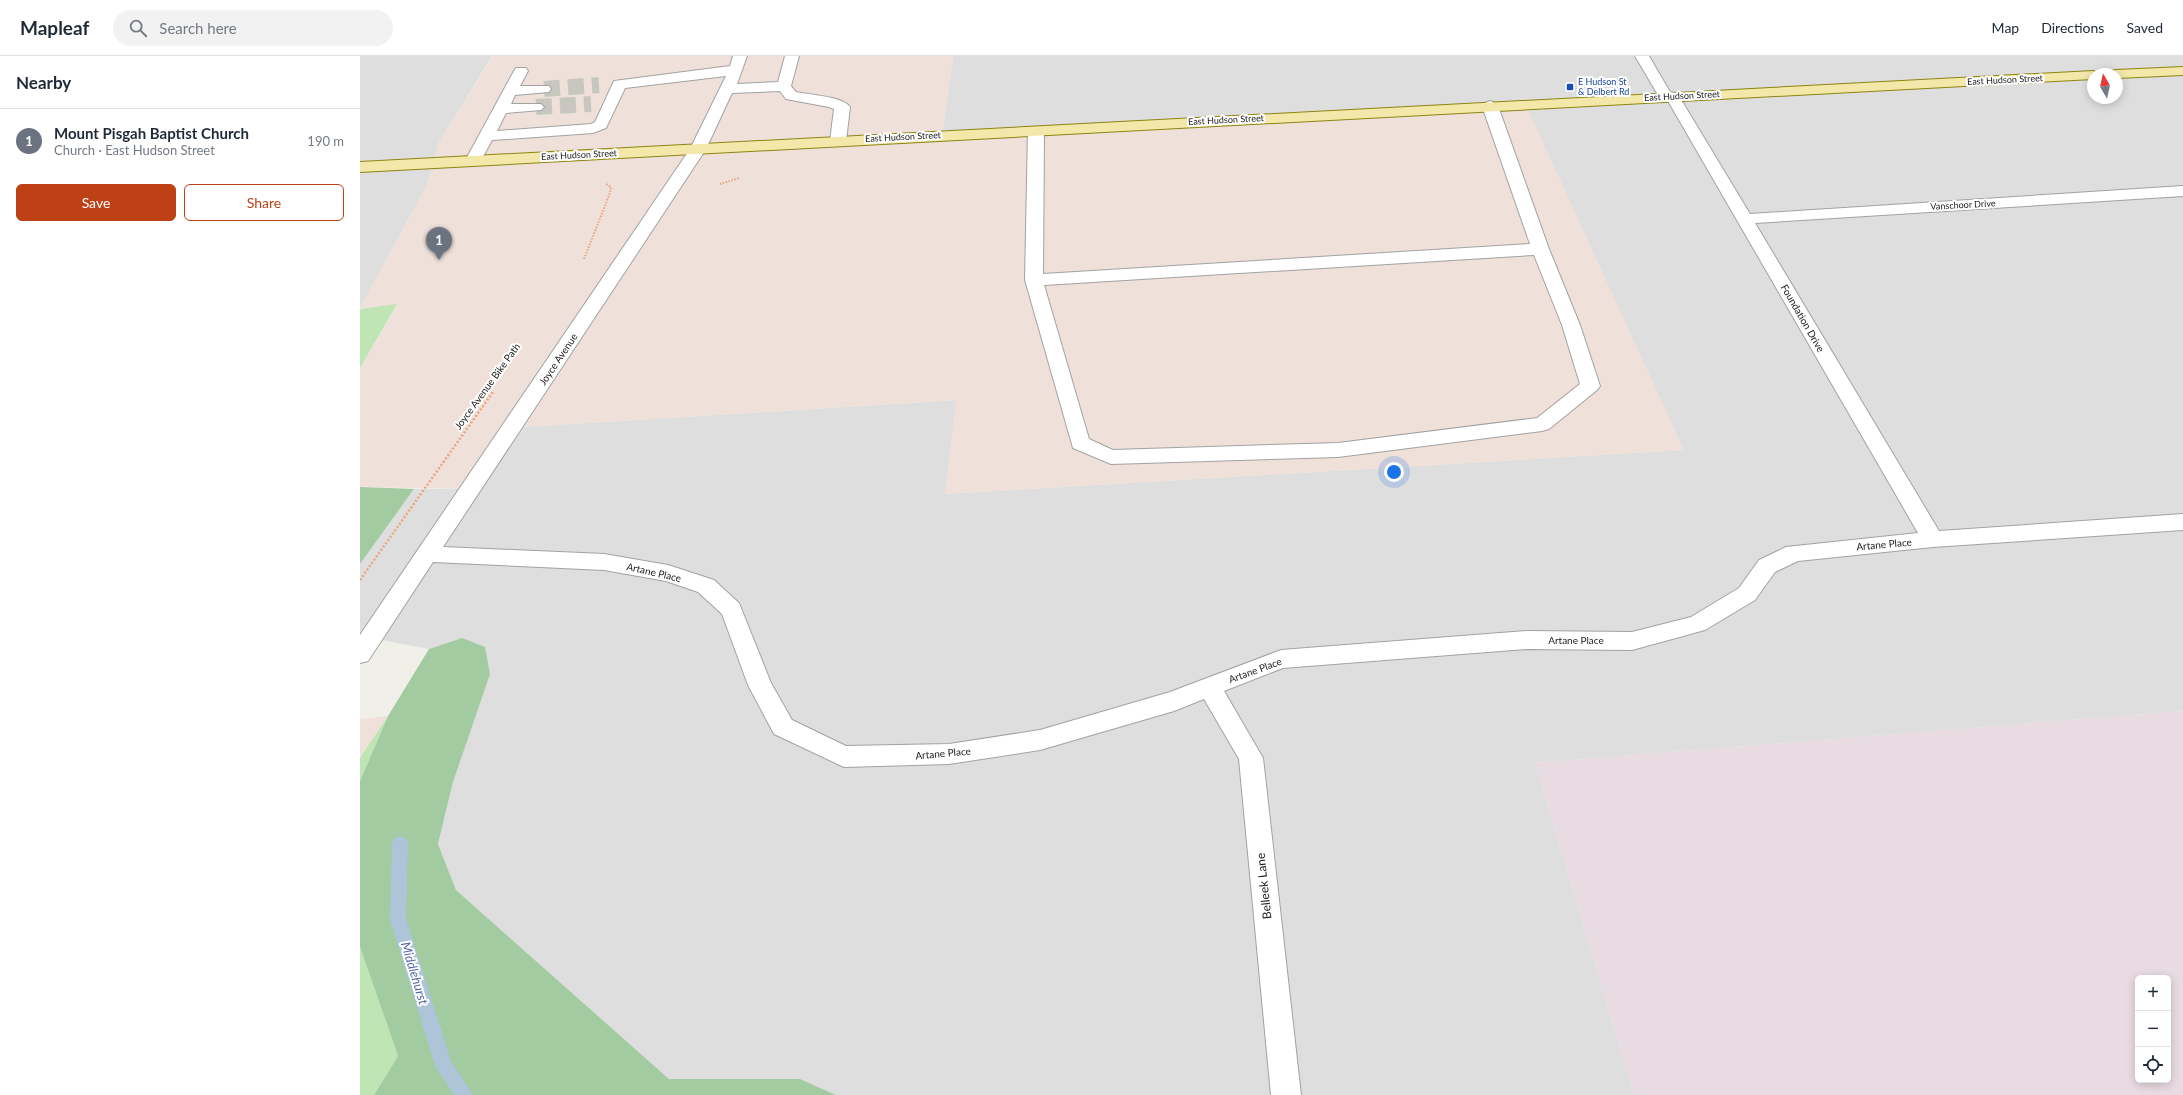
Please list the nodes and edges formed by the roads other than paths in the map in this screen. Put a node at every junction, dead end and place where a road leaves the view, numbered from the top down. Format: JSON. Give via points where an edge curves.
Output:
{"nodes":[{"id":1,"x":792,"y":56,"type":"edge"},
{"id":2,"x":1642,"y":56,"type":"edge"},
{"id":3,"x":738,"y":63,"type":"edge"},
{"id":4,"x":2183,"y":71,"type":"edge"},
{"id":5,"x":521,"y":72,"type":"dead end"},
{"id":6,"x":2123,"y":74,"type":"edge"},
{"id":7,"x":2087,"y":75,"type":"edge"},
{"id":8,"x":784,"y":86,"type":"junction"},
{"id":9,"x":544,"y":89,"type":"tunnel mouth"},
{"id":10,"x":726,"y":89,"type":"junction"},
{"id":11,"x":510,"y":91,"type":"junction"},
{"id":12,"x":1669,"y":96,"type":"junction"},
{"id":13,"x":1490,"y":106,"type":"junction"},
{"id":14,"x":536,"y":107,"type":"tunnel mouth"},
{"id":15,"x":500,"y":109,"type":"junction"},
{"id":16,"x":1036,"y":130,"type":"junction"},
{"id":17,"x":486,"y":136,"type":"junction"},
{"id":18,"x":838,"y":141,"type":"junction"},
{"id":19,"x":698,"y":149,"type":"junction"},
{"id":20,"x":472,"y":161,"type":"junction"},
{"id":21,"x":360,"y":167,"type":"edge"},
{"id":22,"x":2183,"y":191,"type":"edge"},
{"id":23,"x":1744,"y":219,"type":"junction"},
{"id":24,"x":1540,"y":249,"type":"junction"},
{"id":25,"x":1034,"y":280,"type":"junction"},
{"id":26,"x":2183,"y":522,"type":"edge"},
{"id":27,"x":1933,"y":540,"type":"junction"},
{"id":28,"x":427,"y":554,"type":"junction"},
{"id":29,"x":360,"y":654,"type":"edge"},
{"id":30,"x":1209,"y":687,"type":"junction"},
{"id":31,"x":1286,"y":1095,"type":"edge"}],
"edges":[{"from":1,"to":8,"type":"street"},
{"from":2,"to":12,"type":"street","name":"Foundation Drive"},
{"from":3,"to":10,"type":"street","name":"Joyce Avenue"},
{"from":3,"to":17,"type":"street","via":[[612,84],[604,104],[601,125],[593,128]]},
{"from":4,"to":6,"type":"main road"},
{"from":5,"to":11,"type":"street"},
{"from":7,"to":12,"type":"main road","name":"East Hudson Street"},
{"from":8,"to":10,"type":"street"},
{"from":8,"to":18,"type":"street","via":[[791,96],[833,103],[842,107]]},
{"from":9,"to":11,"type":"street"},
{"from":10,"to":19,"type":"street","name":"Joyce Avenue"},
{"from":11,"to":15,"type":"street"},
{"from":12,"to":13,"type":"main road","name":"East Hudson Street"},
{"from":12,"to":23,"type":"street","name":"Foundation Drive"},
{"from":13,"to":16,"type":"main road","name":"East Hudson Street"},
{"from":13,"to":24,"type":"street"},
{"from":14,"to":15,"type":"street"},
{"from":15,"to":17,"type":"street"},
{"from":16,"to":18,"type":"main road","name":"East Hudson Street"},
{"from":16,"to":25,"type":"street"},
{"from":17,"to":20,"type":"street"},
{"from":18,"to":19,"type":"main road","name":"East Hudson Street"},
{"from":19,"to":20,"type":"main road","name":"East Hudson Street"},
{"from":19,"to":28,"type":"street","name":"Joyce Avenue"},
{"from":20,"to":21,"type":"main road","name":"East Hudson Street"},
{"from":22,"to":23,"type":"street","name":"Vanschoor Drive"},
{"from":23,"to":27,"type":"street","name":"Foundation Drive"},
{"from":24,"to":25,"type":"street"},
{"from":24,"to":25,"type":"street","via":[[1571,325],[1590,386],[1542,424],[1338,450],[1111,457],[1080,443]]},
{"from":26,"to":27,"type":"street","name":"Artane Place"},
{"from":27,"to":30,"type":"street","name":"Artane Place","via":[[1794,553],[1767,566],[1747,594],[1698,624],[1632,641],[1527,640],[1281,659]]},
{"from":28,"to":29,"type":"street","name":"Joyce Avenue"},
{"from":28,"to":30,"type":"street","name":"Artane Place","via":[[604,562],[668,573],[706,586],[731,609],[760,685],[783,727],[844,757],[949,754],[1040,740],[1174,701]]},
{"from":30,"to":31,"type":"street","name":"Belleek Lane","via":[[1251,758]]}]}
